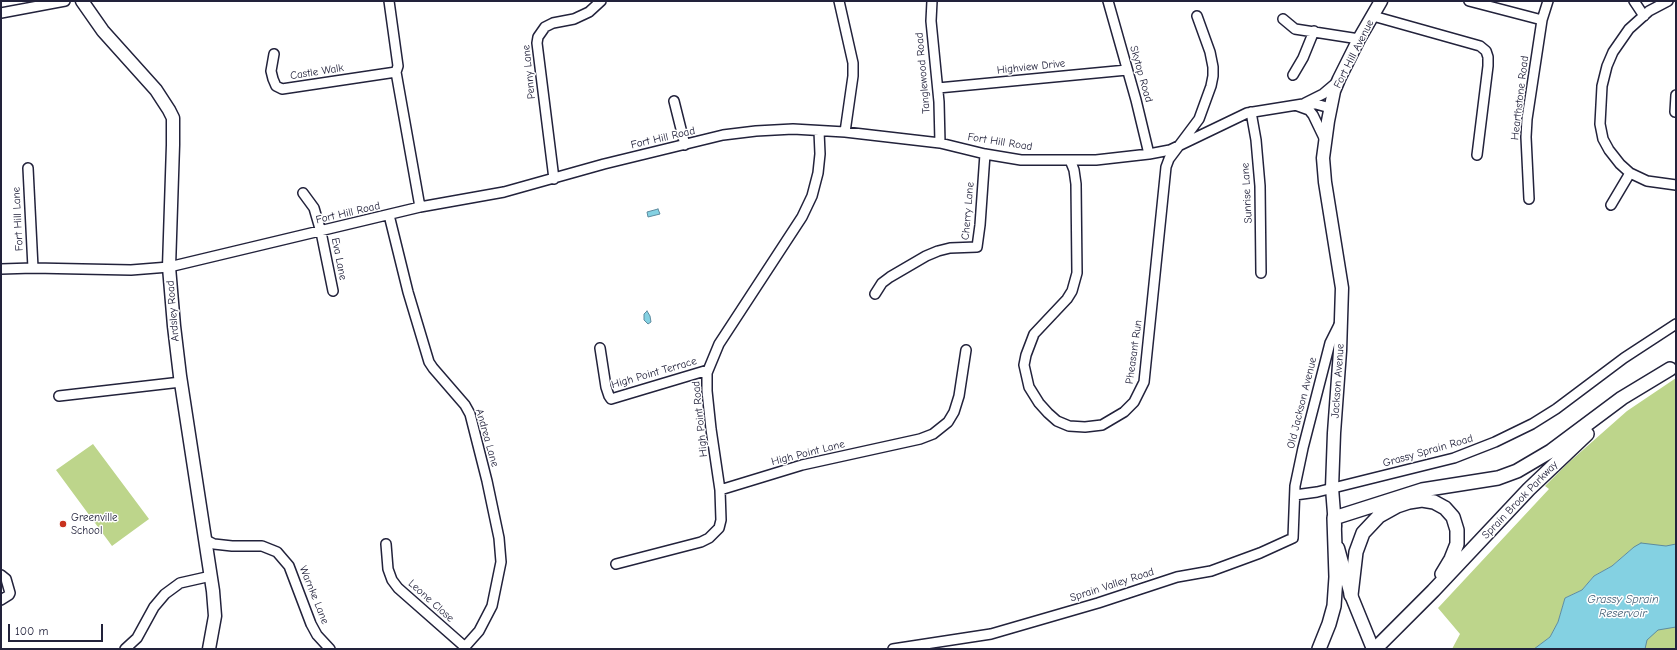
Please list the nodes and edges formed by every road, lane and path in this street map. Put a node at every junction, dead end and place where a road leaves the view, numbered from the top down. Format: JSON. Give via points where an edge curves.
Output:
{"nodes":[{"id":1,"x":65,"y":1,"type":"edge"},
{"id":2,"x":82,"y":1,"type":"edge"},
{"id":3,"x":389,"y":1,"type":"edge"},
{"id":4,"x":601,"y":1,"type":"edge"},
{"id":5,"x":839,"y":1,"type":"edge"},
{"id":6,"x":932,"y":1,"type":"edge"},
{"id":7,"x":1108,"y":1,"type":"edge"},
{"id":8,"x":1381,"y":1,"type":"edge"},
{"id":9,"x":1469,"y":1,"type":"edge"},
{"id":10,"x":1548,"y":1,"type":"edge"},
{"id":11,"x":1634,"y":1,"type":"edge"},
{"id":12,"x":1668,"y":1,"type":"edge"},
{"id":13,"x":1,"y":13,"type":"edge"},
{"id":14,"x":1197,"y":16,"type":"dead end"},
{"id":15,"x":1373,"y":16,"type":"junction"},
{"id":16,"x":1644,"y":16,"type":"junction"},
{"id":17,"x":1283,"y":19,"type":"dead end"},
{"id":18,"x":1542,"y":20,"type":"junction"},
{"id":19,"x":1314,"y":31,"type":"junction"},
{"id":20,"x":1360,"y":39,"type":"junction"},
{"id":21,"x":274,"y":54,"type":"dead end"},
{"id":22,"x":1127,"y":70,"type":"junction"},
{"id":23,"x":396,"y":72,"type":"junction"},
{"id":24,"x":1293,"y":75,"type":"dead end"},
{"id":25,"x":1339,"y":79,"type":"junction"},
{"id":26,"x":938,"y":88,"type":"junction"},
{"id":27,"x":1676,"y":95,"type":"edge"},
{"id":28,"x":674,"y":101,"type":"dead end"},
{"id":29,"x":1300,"y":105,"type":"junction"},
{"id":30,"x":1330,"y":108,"type":"junction"},
{"id":31,"x":1251,"y":112,"type":"junction"},
{"id":32,"x":1675,"y":112,"type":"dead end"},
{"id":33,"x":819,"y":131,"type":"junction"},
{"id":34,"x":845,"y":132,"type":"junction"},
{"id":35,"x":1325,"y":140,"type":"junction"},
{"id":36,"x":940,"y":143,"type":"junction"},
{"id":37,"x":685,"y":145,"type":"junction"},
{"id":38,"x":1177,"y":147,"type":"junction"},
{"id":39,"x":985,"y":154,"type":"junction"},
{"id":40,"x":1149,"y":154,"type":"junction"},
{"id":41,"x":1477,"y":154,"type":"dead end"},
{"id":42,"x":1070,"y":160,"type":"junction"},
{"id":43,"x":28,"y":168,"type":"dead end"},
{"id":44,"x":1630,"y":173,"type":"junction"},
{"id":45,"x":554,"y":179,"type":"junction"},
{"id":46,"x":1676,"y":185,"type":"edge"},
{"id":47,"x":303,"y":194,"type":"dead end"},
{"id":48,"x":1529,"y":199,"type":"dead end"},
{"id":49,"x":1611,"y":205,"type":"dead end"},
{"id":50,"x":420,"y":208,"type":"junction"},
{"id":51,"x":389,"y":215,"type":"junction"},
{"id":52,"x":321,"y":232,"type":"junction"},
{"id":53,"x":169,"y":267,"type":"junction"},
{"id":54,"x":33,"y":268,"type":"junction"},
{"id":55,"x":1,"y":269,"type":"edge"},
{"id":56,"x":1261,"y":274,"type":"dead end"},
{"id":57,"x":333,"y":291,"type":"dead end"},
{"id":58,"x":875,"y":294,"type":"dead end"},
{"id":59,"x":1342,"y":320,"type":"junction"},
{"id":60,"x":1676,"y":324,"type":"edge"},
{"id":61,"x":600,"y":348,"type":"dead end"},
{"id":62,"x":966,"y":350,"type":"dead end"},
{"id":63,"x":1673,"y":367,"type":"edge"},
{"id":64,"x":708,"y":370,"type":"junction"},
{"id":65,"x":182,"y":382,"type":"junction"},
{"id":66,"x":59,"y":396,"type":"dead end"},
{"id":67,"x":1332,"y":488,"type":"junction"},
{"id":68,"x":720,"y":490,"type":"junction"},
{"id":69,"x":1295,"y":495,"type":"junction"},
{"id":70,"x":1334,"y":518,"type":"junction"},
{"id":71,"x":206,"y":540,"type":"junction"},
{"id":72,"x":386,"y":544,"type":"dead end"},
{"id":73,"x":616,"y":564,"type":"dead end"},
{"id":74,"x":1,"y":575,"type":"edge"},
{"id":75,"x":211,"y":576,"type":"junction"},
{"id":76,"x":1350,"y":595,"type":"junction"},
{"id":77,"x":1,"y":600,"type":"edge"},
{"id":78,"x":1417,"y":608,"type":"junction"},
{"id":79,"x":1372,"y":647,"type":"edge"},
{"id":80,"x":464,"y":648,"type":"edge"},
{"id":81,"x":125,"y":649,"type":"edge"},
{"id":82,"x":209,"y":649,"type":"edge"},
{"id":83,"x":330,"y":649,"type":"edge"},
{"id":84,"x":893,"y":649,"type":"edge"},
{"id":85,"x":1318,"y":649,"type":"edge"}],
"edges":[{"from":1,"to":13,"type":"street"},
{"from":2,"to":53,"type":"main road","name":"Ardsley Road","via":[[103,31],[156,90],[170,110],[173,145]]},
{"from":3,"to":23,"type":"street","via":[[398,66]]},
{"from":4,"to":45,"type":"street","name":"Penny Lane","via":[[589,12],[574,19],[545,27],[538,37]]},
{"from":5,"to":34,"type":"street","via":[[853,63]]},
{"from":6,"to":26,"type":"street","name":"Tanglewood Road","via":[[931,21]]},
{"from":7,"to":22,"type":"street","name":"Skytop Road"},
{"from":8,"to":15,"type":"main road","name":"Fort Hill Avenue"},
{"from":9,"to":18,"type":"street"},
{"from":10,"to":18,"type":"street","name":"Hearthstone Road"},
{"from":11,"to":16,"type":"street"},
{"from":12,"to":16,"type":"street"},
{"from":14,"to":38,"type":"street","name":"Pheasant Run","via":[[1210,52],[1213,76],[1199,119]]},
{"from":15,"to":20,"type":"main road","name":"Fort Hill Avenue"},
{"from":15,"to":41,"type":"street","via":[[1480,46],[1486,51],[1488,66]]},
{"from":16,"to":44,"type":"street","via":[[1629,30],[1613,52],[1601,93],[1600,124],[1603,139],[1620,164]]},
{"from":17,"to":19,"type":"street","via":[[1295,28]]},
{"from":18,"to":48,"type":"street","name":"Hearthstone Road","via":[[1526,137]]},
{"from":19,"to":20,"type":"street"},
{"from":19,"to":24,"type":"street"},
{"from":20,"to":25,"type":"main road","name":"Fort Hill Avenue"},
{"from":21,"to":23,"type":"street","name":"Castle Walk","via":[[271,71],[276,86],[282,89]]},
{"from":22,"to":26,"type":"street","name":"Highview Drive"},
{"from":22,"to":40,"type":"street","name":"Skytop Road"},
{"from":23,"to":50,"type":"street"},
{"from":25,"to":29,"type":"street","via":[[1332,88]]},
{"from":25,"to":30,"type":"main road","name":"Fort Hill Avenue"},
{"from":26,"to":36,"type":"street","name":"Tanglewood Road"},
{"from":27,"to":32,"type":"street"},
{"from":28,"to":37,"type":"street"},
{"from":29,"to":30,"type":"street","name":"Fort Hill Road","via":[[1316,104]]},
{"from":29,"to":31,"type":"street","name":"Fort Hill Road"},
{"from":29,"to":35,"type":"street","via":[[1313,115]]},
{"from":30,"to":35,"type":"main road","name":"Jackson Avenue"},
{"from":31,"to":38,"type":"street","name":"Fort Hill Road"},
{"from":31,"to":56,"type":"street","name":"Sunrise Lane","via":[[1260,186]]},
{"from":33,"to":34,"type":"street","name":"Fort Hill Road"},
{"from":33,"to":37,"type":"street","name":"Fort Hill Road","via":[[756,131],[723,135]]},
{"from":33,"to":64,"type":"street","name":"High Point Road","via":[[818,173],[812,196],[802,217],[719,344]]},
{"from":34,"to":36,"type":"street","name":"Fort Hill Road"},
{"from":35,"to":59,"type":"main road","name":"Jackson Avenue","via":[[1325,182],[1342,288]]},
{"from":36,"to":39,"type":"street","name":"Fort Hill Road"},
{"from":37,"to":45,"type":"street","name":"Fort Hill Road"},
{"from":38,"to":40,"type":"street","name":"Fort Hill Road"},
{"from":38,"to":42,"type":"street","name":"Pheasant Run","via":[[1166,167],[1144,382],[1134,402],[1124,412],[1102,425],[1085,427],[1069,426],[1057,421],[1048,413],[1028,387],[1024,365],[1034,334],[1072,291],[1077,273],[1076,184]]},
{"from":39,"to":42,"type":"street","name":"Fort Hill Road","via":[[1021,160]]},
{"from":39,"to":58,"type":"street","name":"Cherry Lane","via":[[977,247],[950,248],[926,256],[890,277],[882,283]]},
{"from":40,"to":42,"type":"street","name":"Fort Hill Road"},
{"from":43,"to":54,"type":"street","name":"Fort Hill Lane"},
{"from":44,"to":46,"type":"street","via":[[1647,181]]},
{"from":44,"to":49,"type":"street"},
{"from":45,"to":50,"type":"street","name":"Fort Hill Road","via":[[504,192]]},
{"from":47,"to":52,"type":"street","name":"Eva Lane","via":[[314,208]]},
{"from":50,"to":51,"type":"street","name":"Fort Hill Road"},
{"from":51,"to":52,"type":"street","name":"Fort Hill Road"},
{"from":51,"to":80,"type":"street","name":"Andrea Lane","via":[[429,362],[470,414],[499,538],[501,562],[492,606],[479,631]]},
{"from":52,"to":53,"type":"street","name":"Fort Hill Road"},
{"from":52,"to":57,"type":"street","name":"Eva Lane"},
{"from":53,"to":54,"type":"street","name":"Fort Hill Road","via":[[131,270]]},
{"from":53,"to":65,"type":"main road","name":"Ardsley Road"},
{"from":54,"to":55,"type":"street","name":"Fort Hill Road"},
{"from":59,"to":67,"type":"main road","name":"Jackson Avenue"},
{"from":59,"to":69,"type":"street","name":"Old Jackson Avenue","via":[[1330,343],[1323,367],[1303,448]]},
{"from":60,"to":67,"type":"street","name":"Grassy Sprain Road","via":[[1532,424],[1495,442],[1454,458]]},
{"from":61,"to":64,"type":"street","name":"High Point Terrace","via":[[606,387],[611,399]]},
{"from":62,"to":68,"type":"street","name":"High Point Lane","via":[[954,412],[948,422],[932,434],[920,439],[802,465]]},
{"from":63,"to":70,"type":"highway","via":[[1622,398],[1551,451],[1518,471],[1490,479],[1422,490]]},
{"from":63,"to":78,"type":"highway","name":"Sprain Brook Parkway","via":[[1620,405],[1579,441],[1529,489]]},
{"from":64,"to":68,"type":"street","name":"High Point Road","via":[[707,391]]},
{"from":65,"to":66,"type":"street"},
{"from":65,"to":71,"type":"main road","name":"Ardsley Road"},
{"from":67,"to":69,"type":"street","name":"Grassy Sprain Road"},
{"from":67,"to":70,"type":"main road","name":"Jackson Avenue"},
{"from":68,"to":73,"type":"street","name":"High Point Road","via":[[721,520],[719,528],[709,538],[690,546]]},
{"from":69,"to":84,"type":"street","name":"Sprain Valley Road","via":[[1293,538],[1260,554],[1211,572],[1177,577],[991,634]]},
{"from":70,"to":76,"type":"main road","name":"Jackson Avenue"},
{"from":70,"to":85,"type":"highway","via":[[1334,606]]},
{"from":71,"to":75,"type":"main road","name":"Ardsley Road"},
{"from":71,"to":83,"type":"street","name":"Warnke Lane","via":[[232,546],[262,546],[284,558],[311,624]]},
{"from":72,"to":80,"type":"street","name":"Leone Close","via":[[388,569],[398,588]]},
{"from":74,"to":77,"type":"street","via":[[6,579],[10,592]]},
{"from":75,"to":81,"type":"street","via":[[180,583],[166,594],[154,607],[137,638]]},
{"from":75,"to":82,"type":"main road","name":"Ardsley Road","via":[[214,616]]},
{"from":76,"to":78,"type":"highway","via":[[1356,552],[1366,528],[1396,506],[1415,501],[1428,501],[1440,504],[1449,512],[1456,523],[1458,537],[1451,559]]},
{"from":76,"to":79,"type":"main road","name":"Jackson Avenue"},
{"from":78,"to":79,"type":"highway","name":"Sprain Brook Parkway"}]}
